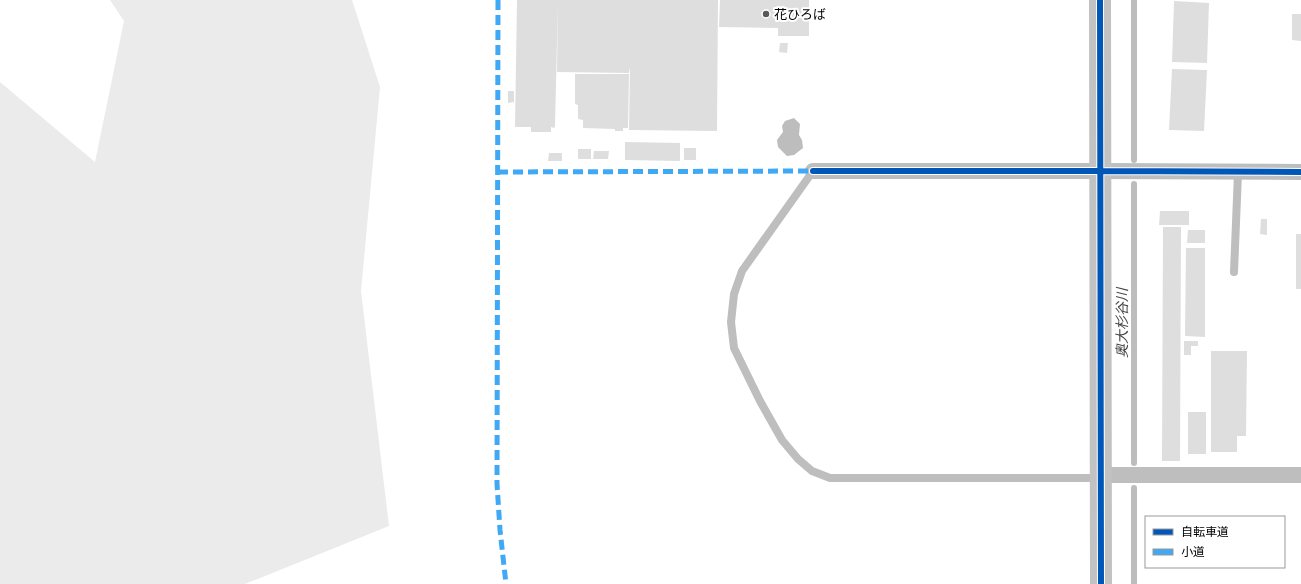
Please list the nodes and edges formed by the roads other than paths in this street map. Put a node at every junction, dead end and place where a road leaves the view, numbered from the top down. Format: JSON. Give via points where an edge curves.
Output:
{"nodes":[{"id":1,"x":1100,"y":0,"type":"edge"},
{"id":2,"x":813,"y":171,"type":"joint"},
{"id":3,"x":1100,"y":171,"type":"junction"},
{"id":4,"x":1301,"y":172,"type":"edge"},
{"id":5,"x":1238,"y":173,"type":"junction"},
{"id":6,"x":1234,"y":272,"type":"dead end"},
{"id":7,"x":1301,"y":475,"type":"edge"},
{"id":8,"x":1100,"y":476,"type":"junction"},
{"id":9,"x":1101,"y":584,"type":"edge"}],
"edges":[{"from":1,"to":3,"type":"street"},
{"from":2,"to":3,"type":"street"},
{"from":2,"to":8,"type":"lane","via":[[742,271],[734,294],[731,322],[734,348],[746,374],[782,440],[798,459],[812,472],[830,478]]},
{"from":3,"to":5,"type":"street"},
{"from":3,"to":8,"type":"street"},
{"from":4,"to":5,"type":"street"},
{"from":5,"to":6,"type":"lane"},
{"from":7,"to":8,"type":"street"},
{"from":8,"to":9,"type":"street"}]}
